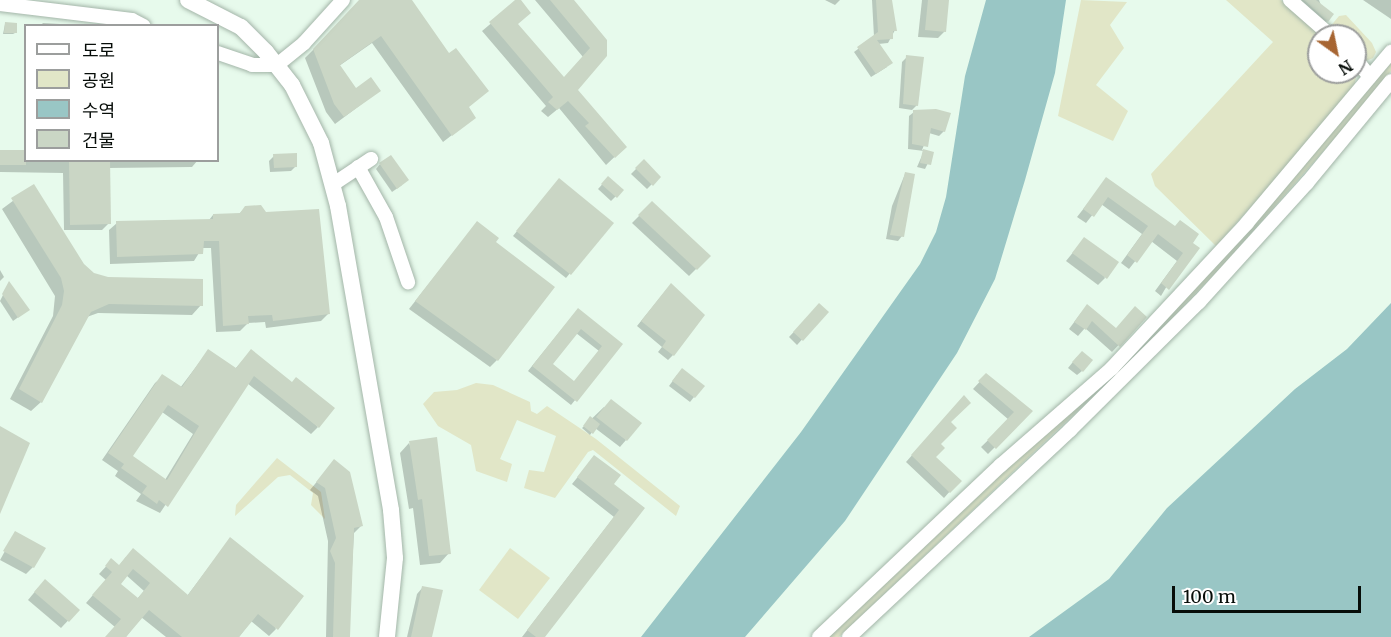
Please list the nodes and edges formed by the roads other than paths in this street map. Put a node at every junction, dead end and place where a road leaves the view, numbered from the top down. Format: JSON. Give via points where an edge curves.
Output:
{"nodes":[{"id":1,"x":188,"y":0,"type":"edge"},
{"id":2,"x":343,"y":0,"type":"edge"},
{"id":3,"x":1290,"y":0,"type":"edge"},
{"id":4,"x":0,"y":4,"type":"edge"},
{"id":5,"x":139,"y":24,"type":"edge"},
{"id":6,"x":1317,"y":24,"type":"edge"},
{"id":7,"x":1391,"y":52,"type":"edge"},
{"id":8,"x":219,"y":53,"type":"edge"},
{"id":9,"x":277,"y":65,"type":"junction"},
{"id":10,"x":1367,"y":73,"type":"edge"},
{"id":11,"x":1370,"y":77,"type":"junction"},
{"id":12,"x":1391,"y":81,"type":"edge"},
{"id":13,"x":371,"y":159,"type":"dead end"},
{"id":14,"x":358,"y":167,"type":"junction"},
{"id":15,"x":332,"y":185,"type":"junction"},
{"id":16,"x":408,"y":282,"type":"dead end"},
{"id":17,"x":387,"y":637,"type":"edge"},
{"id":18,"x":819,"y":637,"type":"edge"},
{"id":19,"x":849,"y":637,"type":"edge"}],
"edges":[{"from":1,"to":9,"type":"main road","via":[[241,27]]},
{"from":2,"to":9,"type":"street","via":[[304,43]]},
{"from":3,"to":6,"type":"street"},
{"from":4,"to":5,"type":"street"},
{"from":7,"to":11,"type":"street"},
{"from":8,"to":9,"type":"street","via":[[252,64]]},
{"from":9,"to":15,"type":"main road","via":[[307,111],[321,143]]},
{"from":10,"to":11,"type":"street"},
{"from":11,"to":18,"type":"street","via":[[1247,223],[1112,368],[1001,465]]},
{"from":12,"to":19,"type":"street","via":[[1307,183],[1199,302],[1070,430]]},
{"from":13,"to":14,"type":"street"},
{"from":14,"to":15,"type":"street"},
{"from":14,"to":16,"type":"street","via":[[386,217]]},
{"from":15,"to":17,"type":"main road","via":[[392,510],[395,558]]}]}
